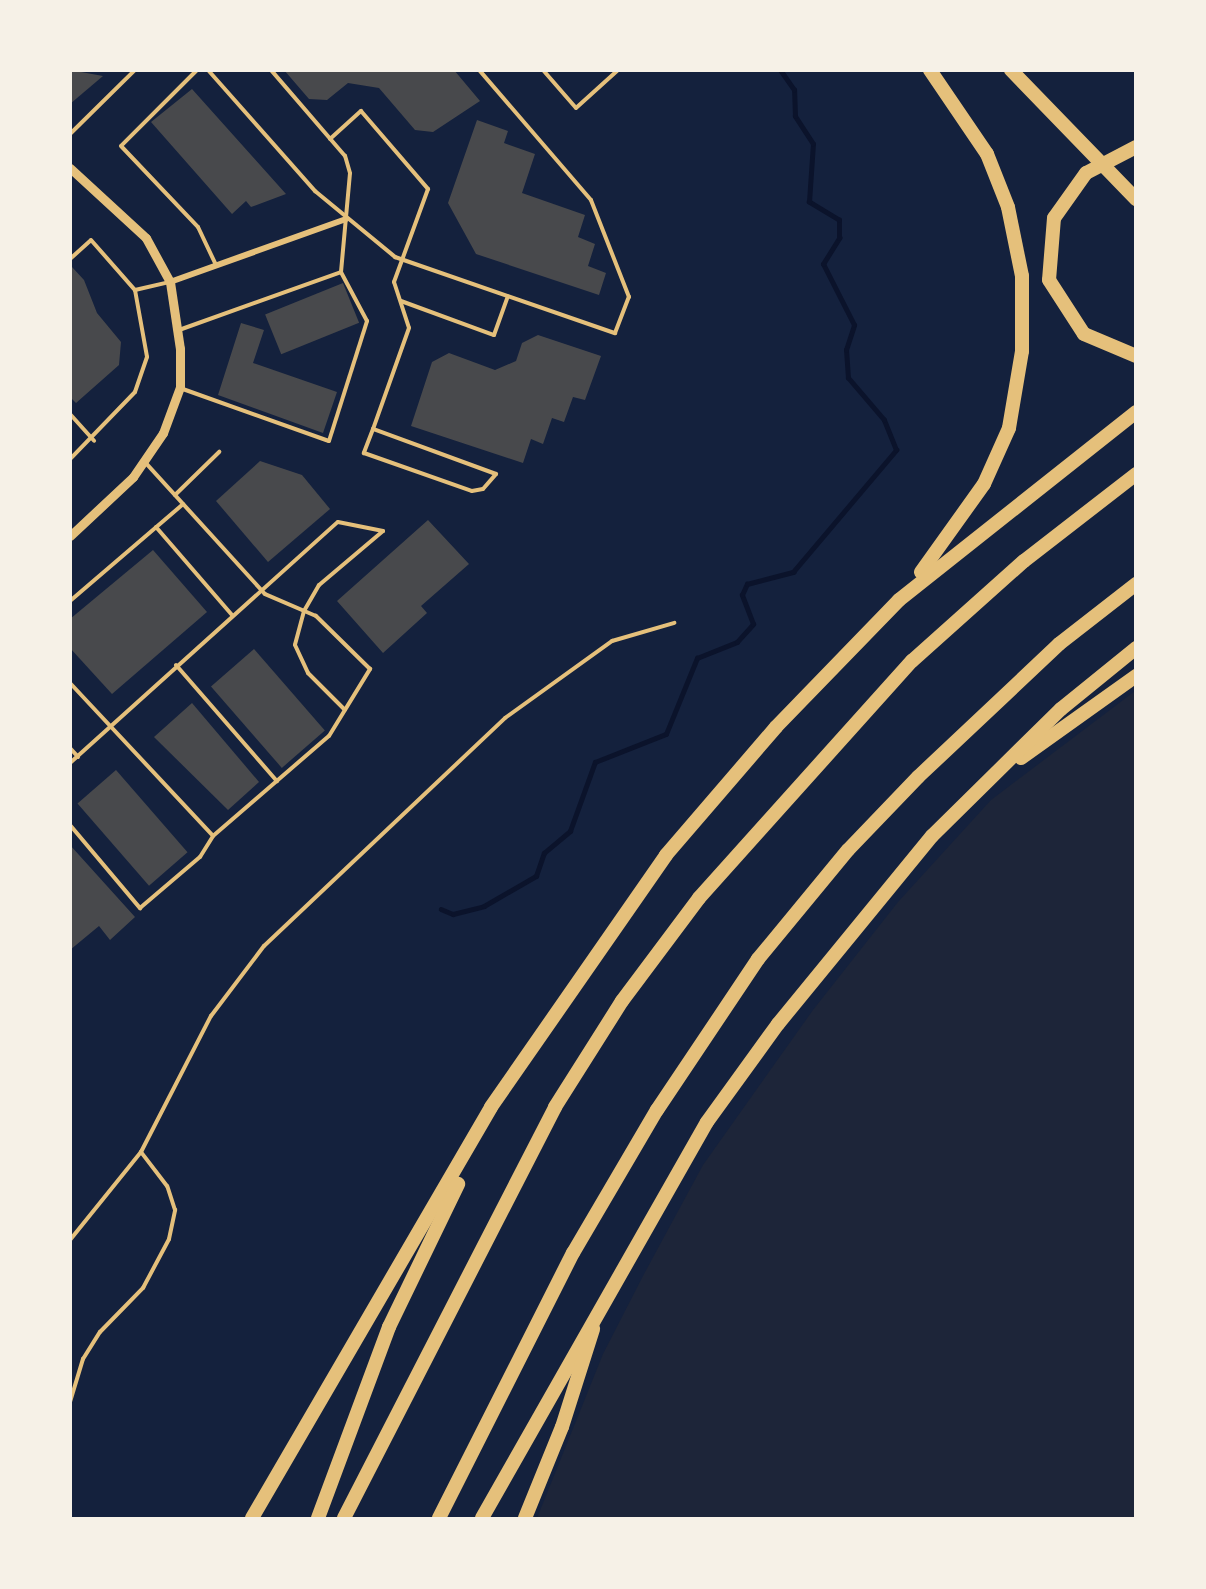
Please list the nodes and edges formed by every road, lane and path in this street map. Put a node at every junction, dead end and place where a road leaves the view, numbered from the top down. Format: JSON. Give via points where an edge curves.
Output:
{"nodes":[{"id":1,"x":135,"y":70,"type":"edge"},
{"id":2,"x":197,"y":70,"type":"edge"},
{"id":3,"x":208,"y":70,"type":"edge"},
{"id":4,"x":271,"y":70,"type":"edge"},
{"id":5,"x":479,"y":70,"type":"edge"},
{"id":6,"x":543,"y":70,"type":"edge"},
{"id":7,"x":618,"y":70,"type":"edge"},
{"id":8,"x":930,"y":70,"type":"edge"},
{"id":9,"x":1011,"y":70,"type":"edge"},
{"id":10,"x":70,"y":134,"type":"edge"},
{"id":11,"x":330,"y":139,"type":"junction"},
{"id":12,"x":1136,"y":147,"type":"edge"},
{"id":13,"x":70,"y":168,"type":"edge"},
{"id":14,"x":1136,"y":198,"type":"edge"},
{"id":15,"x":346,"y":219,"type":"junction"},
{"id":16,"x":70,"y":259,"type":"edge"},
{"id":17,"x":403,"y":260,"type":"junction"},
{"id":18,"x":216,"y":266,"type":"junction"},
{"id":19,"x":340,"y":272,"type":"junction"},
{"id":20,"x":170,"y":282,"type":"junction"},
{"id":21,"x":135,"y":290,"type":"junction"},
{"id":22,"x":508,"y":296,"type":"junction"},
{"id":23,"x":400,"y":301,"type":"junction"},
{"id":24,"x":178,"y":331,"type":"junction"},
{"id":25,"x":1136,"y":356,"type":"edge"},
{"id":26,"x":180,"y":387,"type":"junction"},
{"id":27,"x":1136,"y":412,"type":"edge"},
{"id":28,"x":70,"y":414,"type":"edge"},
{"id":29,"x":373,"y":429,"type":"junction"},
{"id":30,"x":94,"y":441,"type":"junction"},
{"id":31,"x":219,"y":452,"type":"dead end"},
{"id":32,"x":70,"y":459,"type":"edge"},
{"id":33,"x":144,"y":461,"type":"junction"},
{"id":34,"x":1136,"y":474,"type":"edge"},
{"id":35,"x":175,"y":495,"type":"junction"},
{"id":36,"x":183,"y":504,"type":"junction"},
{"id":37,"x":156,"y":527,"type":"junction"},
{"id":38,"x":70,"y":536,"type":"edge"},
{"id":39,"x":1136,"y":584,"type":"edge"},
{"id":40,"x":262,"y":590,"type":"junction"},
{"id":41,"x":899,"y":600,"type":"junction"},
{"id":42,"x":70,"y":602,"type":"edge"},
{"id":43,"x":304,"y":611,"type":"junction"},
{"id":44,"x":232,"y":615,"type":"junction"},
{"id":45,"x":674,"y":623,"type":"dead end"},
{"id":46,"x":1136,"y":648,"type":"edge"},
{"id":47,"x":176,"y":665,"type":"junction"},
{"id":48,"x":1136,"y":676,"type":"edge"},
{"id":49,"x":70,"y":683,"type":"edge"},
{"id":50,"x":345,"y":710,"type":"junction"},
{"id":51,"x":109,"y":728,"type":"junction"},
{"id":52,"x":70,"y":748,"type":"edge"},
{"id":53,"x":78,"y":757,"type":"junction"},
{"id":54,"x":70,"y":763,"type":"edge"},
{"id":55,"x":277,"y":781,"type":"junction"},
{"id":56,"x":972,"y":795,"type":"junction"},
{"id":57,"x":70,"y":825,"type":"edge"},
{"id":58,"x":213,"y":836,"type":"junction"},
{"id":59,"x":526,"y":1055,"type":"junction"},
{"id":60,"x":141,"y":1152,"type":"junction"},
{"id":61,"x":70,"y":1240,"type":"edge"},
{"id":62,"x":601,"y":1301,"type":"junction"},
{"id":63,"x":70,"y":1402,"type":"edge"},
{"id":64,"x":252,"y":1518,"type":"edge"},
{"id":65,"x":318,"y":1518,"type":"edge"},
{"id":66,"x":344,"y":1518,"type":"edge"},
{"id":67,"x":439,"y":1518,"type":"edge"},
{"id":68,"x":482,"y":1518,"type":"edge"},
{"id":69,"x":525,"y":1518,"type":"edge"}],
"edges":[{"from":1,"to":10,"type":"lane"},
{"from":2,"to":18,"type":"lane","via":[[121,146],[198,227]]},
{"from":3,"to":15,"type":"lane","via":[[315,191]]},
{"from":4,"to":11,"type":"lane"},
{"from":5,"to":22,"type":"lane","via":[[591,200],[629,297],[615,333]]},
{"from":6,"to":7,"type":"lane","via":[[576,108]]},
{"from":8,"to":41,"type":"highway","via":[[987,154],[1008,207],[1023,276],[1022,351],[1009,429],[984,483],[956,529]]},
{"from":9,"to":14,"type":"highway"},
{"from":11,"to":15,"type":"lane","via":[[350,173]]},
{"from":11,"to":17,"type":"lane","via":[[361,111],[428,189]]},
{"from":12,"to":25,"type":"highway","via":[[1086,173],[1054,218],[1049,280],[1084,334]]},
{"from":13,"to":20,"type":"street","via":[[132,220]]},
{"from":15,"to":17,"type":"lane"},
{"from":15,"to":18,"type":"street"},
{"from":15,"to":19,"type":"lane"},
{"from":16,"to":21,"type":"lane","via":[[91,240]]},
{"from":17,"to":22,"type":"lane"},
{"from":17,"to":23,"type":"lane","via":[[394,282]]},
{"from":18,"to":20,"type":"street"},
{"from":19,"to":24,"type":"lane"},
{"from":19,"to":26,"type":"lane","via":[[367,321],[329,441]]},
{"from":20,"to":21,"type":"lane"},
{"from":20,"to":24,"type":"street"},
{"from":21,"to":30,"type":"lane","via":[[147,357],[135,392]]},
{"from":22,"to":23,"type":"lane","via":[[494,335]]},
{"from":23,"to":29,"type":"lane","via":[[409,328]]},
{"from":24,"to":26,"type":"street"},
{"from":26,"to":33,"type":"street","via":[[163,433]]},
{"from":27,"to":41,"type":"highway"},
{"from":28,"to":30,"type":"lane"},
{"from":29,"to":29,"type":"lane","via":[[364,453],[472,491],[483,489],[496,474]]},
{"from":30,"to":32,"type":"lane"},
{"from":31,"to":35,"type":"lane"},
{"from":33,"to":35,"type":"lane"},
{"from":33,"to":38,"type":"street"},
{"from":34,"to":66,"type":"highway","via":[[1024,561],[912,661],[699,898],[621,1000],[555,1107]]},
{"from":35,"to":36,"type":"lane"},
{"from":36,"to":37,"type":"lane"},
{"from":36,"to":40,"type":"lane"},
{"from":37,"to":42,"type":"lane"},
{"from":37,"to":44,"type":"lane"},
{"from":39,"to":67,"type":"highway","via":[[1059,644],[918,777],[848,850],[758,959],[657,1110],[573,1253]]},
{"from":40,"to":43,"type":"lane"},
{"from":40,"to":43,"type":"lane","via":[[338,522],[383,531],[319,585]]},
{"from":40,"to":44,"type":"lane"},
{"from":41,"to":59,"type":"highway","via":[[776,727],[666,855]]},
{"from":43,"to":50,"type":"lane","via":[[295,645],[308,673]]},
{"from":43,"to":50,"type":"lane","via":[[370,669]]},
{"from":44,"to":47,"type":"lane"},
{"from":45,"to":60,"type":"lane","via":[[612,642],[505,718],[264,946],[211,1016]]},
{"from":46,"to":56,"type":"highway","via":[[1061,709]]},
{"from":47,"to":51,"type":"lane"},
{"from":47,"to":55,"type":"lane"},
{"from":48,"to":56,"type":"highway"},
{"from":49,"to":51,"type":"lane"},
{"from":50,"to":55,"type":"lane","via":[[329,736]]},
{"from":51,"to":53,"type":"lane"},
{"from":51,"to":58,"type":"lane","via":[[133,746]]},
{"from":52,"to":53,"type":"lane"},
{"from":53,"to":54,"type":"lane"},
{"from":55,"to":58,"type":"lane"},
{"from":56,"to":62,"type":"highway","via":[[857,922],[778,1024],[707,1122]]},
{"from":57,"to":58,"type":"lane","via":[[140,908],[200,857]]},
{"from":59,"to":64,"type":"highway"},
{"from":59,"to":65,"type":"highway","via":[[389,1327]]},
{"from":60,"to":61,"type":"lane"},
{"from":60,"to":63,"type":"lane","via":[[167,1186],[175,1210],[169,1239],[143,1288],[99,1332],[83,1359]]},
{"from":62,"to":68,"type":"highway"},
{"from":62,"to":69,"type":"highway","via":[[562,1427]]}]}
